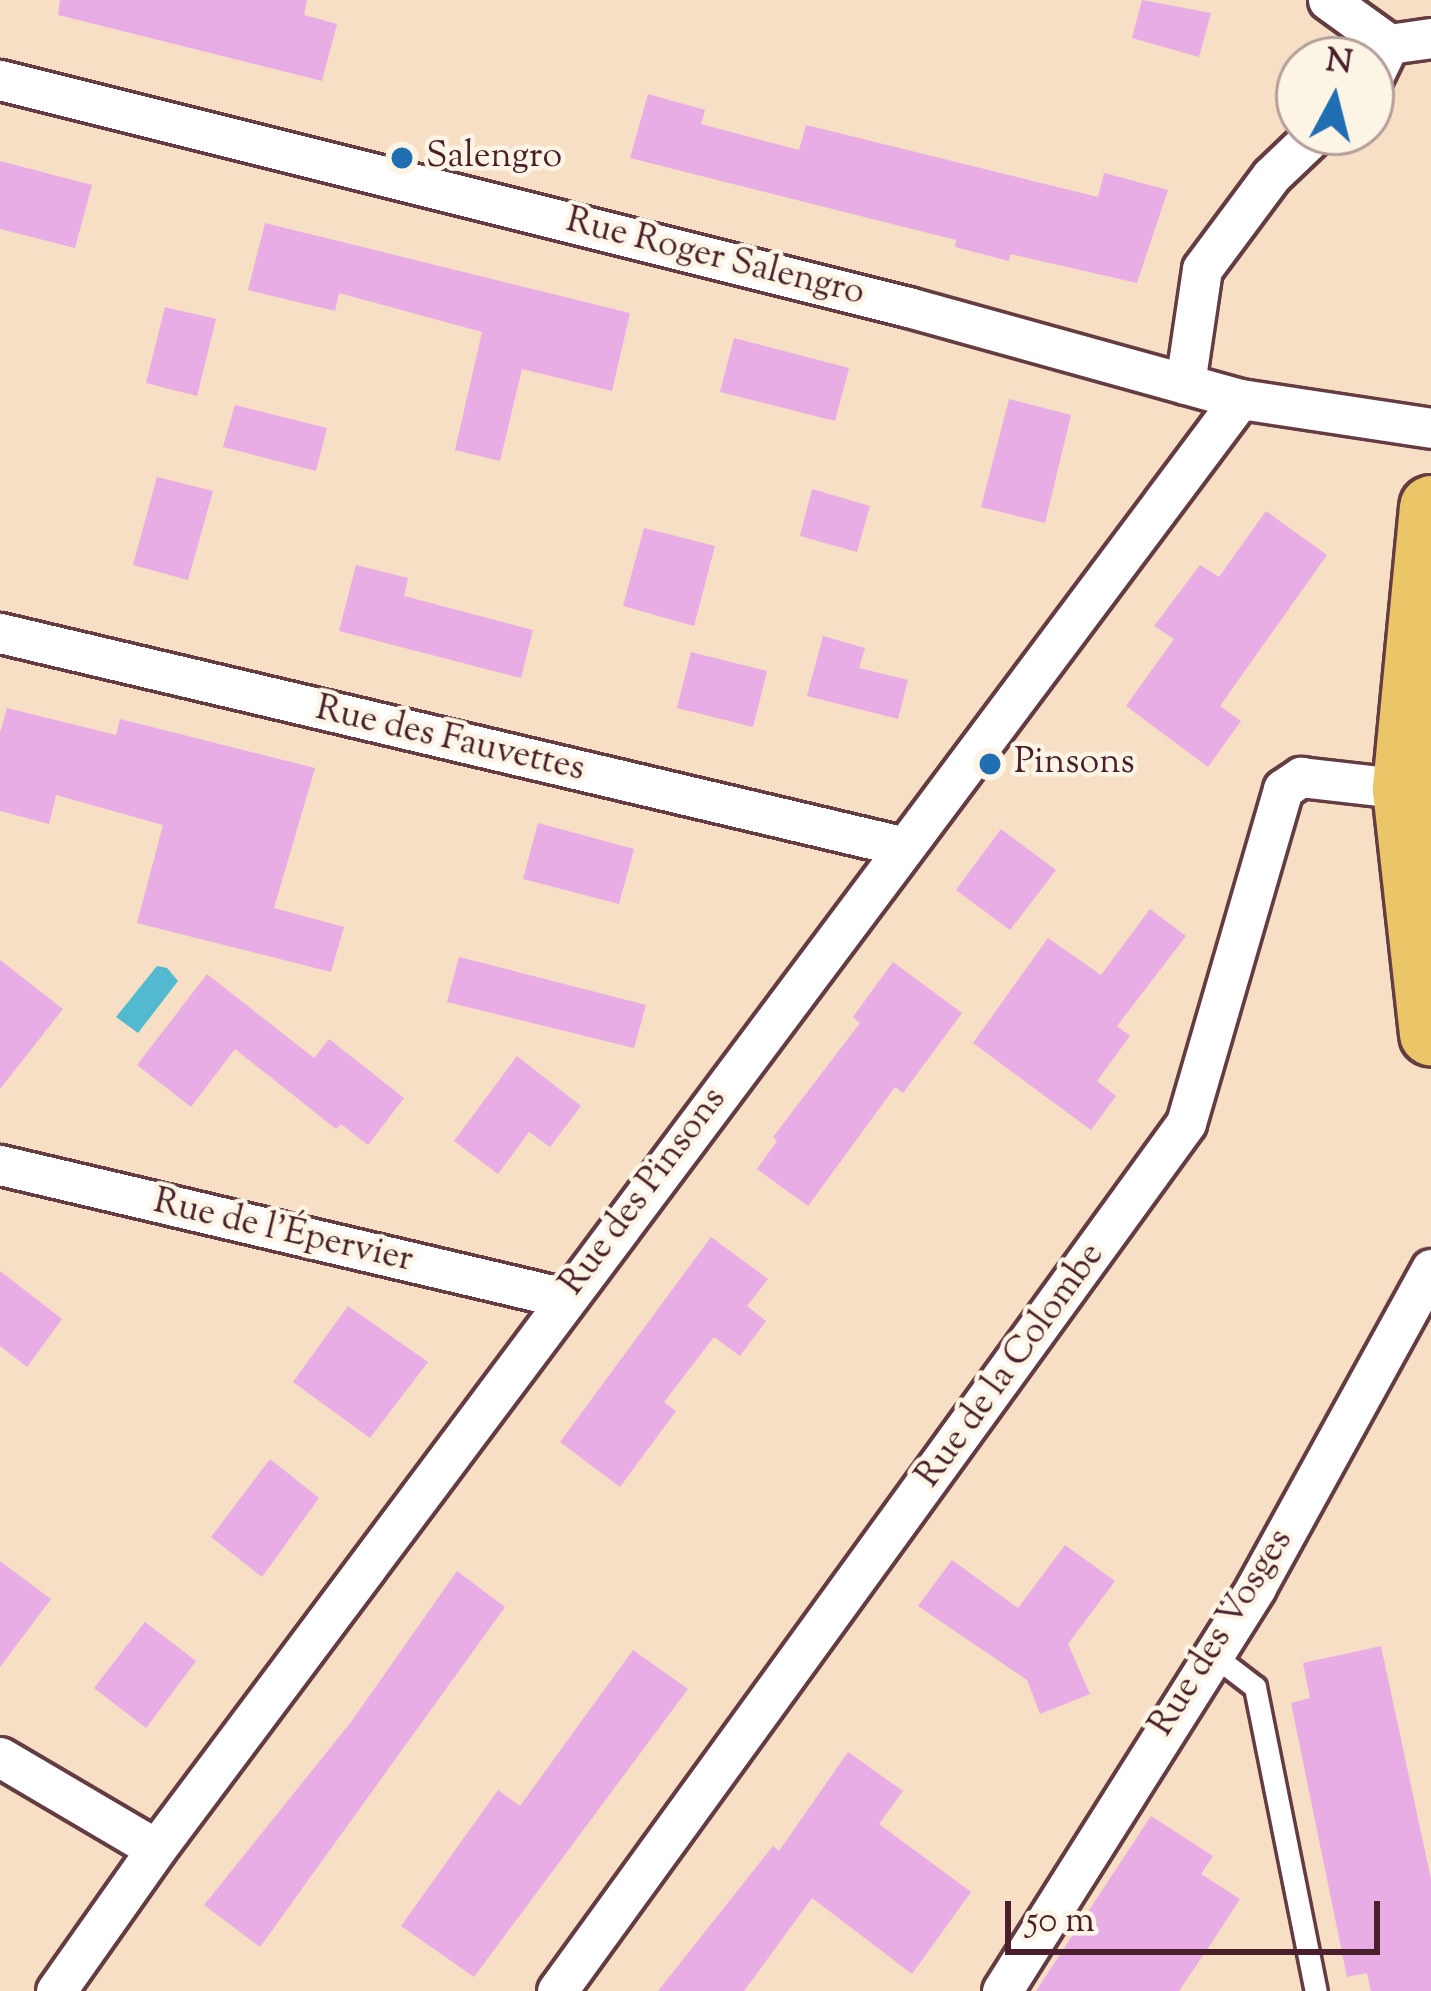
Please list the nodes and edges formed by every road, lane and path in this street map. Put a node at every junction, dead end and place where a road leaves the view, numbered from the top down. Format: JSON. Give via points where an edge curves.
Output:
{"nodes":[{"id":1,"x":1328,"y":0,"type":"edge"},
{"id":2,"x":1378,"y":36,"type":"edge"},
{"id":3,"x":1431,"y":38,"type":"edge"},
{"id":4,"x":1395,"y":43,"type":"edge"},
{"id":5,"x":0,"y":80,"type":"edge"},
{"id":6,"x":1292,"y":156,"type":"edge"},
{"id":7,"x":1185,"y":384,"type":"junction"},
{"id":8,"x":1240,"y":399,"type":"junction"},
{"id":9,"x":1431,"y":428,"type":"edge"},
{"id":10,"x":1431,"y":507,"type":"edge"},
{"id":11,"x":0,"y":633,"type":"edge"},
{"id":12,"x":1404,"y":789,"type":"junction"},
{"id":13,"x":901,"y":846,"type":"junction"},
{"id":14,"x":1431,"y":1034,"type":"edge"},
{"id":15,"x":0,"y":1165,"type":"edge"},
{"id":16,"x":1431,"y":1269,"type":"edge"},
{"id":17,"x":565,"y":1298,"type":"junction"},
{"id":18,"x":1212,"y":1654,"type":"junction"},
{"id":19,"x":0,"y":1756,"type":"edge"},
{"id":20,"x":156,"y":1849,"type":"junction"},
{"id":21,"x":56,"y":1991,"type":"edge"},
{"id":22,"x":557,"y":1991,"type":"edge"},
{"id":23,"x":1001,"y":1991,"type":"edge"},
{"id":24,"x":1316,"y":1991,"type":"edge"}],
"edges":[{"from":1,"to":2,"type":"street"},
{"from":3,"to":4,"type":"street"},
{"from":5,"to":7,"type":"street","name":"Rue Roger Salengro"},
{"from":6,"to":7,"type":"street","via":[[1202,268]]},
{"from":7,"to":8,"type":"street","name":"Rue Roger Salengro"},
{"from":8,"to":9,"type":"street","name":"Rue Roger Salengro"},
{"from":8,"to":13,"type":"street","name":"Rue des Pinsons"},
{"from":10,"to":12,"type":"main road"},
{"from":11,"to":13,"type":"street","name":"Rue des Fauvettes"},
{"from":12,"to":14,"type":"main road"},
{"from":12,"to":22,"type":"street","name":"Rue de la Colombe","via":[[1301,777],[1282,789],[1186,1123]]},
{"from":13,"to":17,"type":"street","name":"Rue des Pinsons"},
{"from":15,"to":17,"type":"street","name":"Rue de l'Épervier"},
{"from":16,"to":18,"type":"street","name":"Rue des Vosges"},
{"from":17,"to":20,"type":"street","name":"Rue des Pinsons"},
{"from":18,"to":23,"type":"street","name":"Rue des Vosges"},
{"from":18,"to":24,"type":"lane","via":[[1255,1687]]},
{"from":19,"to":20,"type":"street"},
{"from":20,"to":21,"type":"street","name":"Rue des Pinsons"}]}
